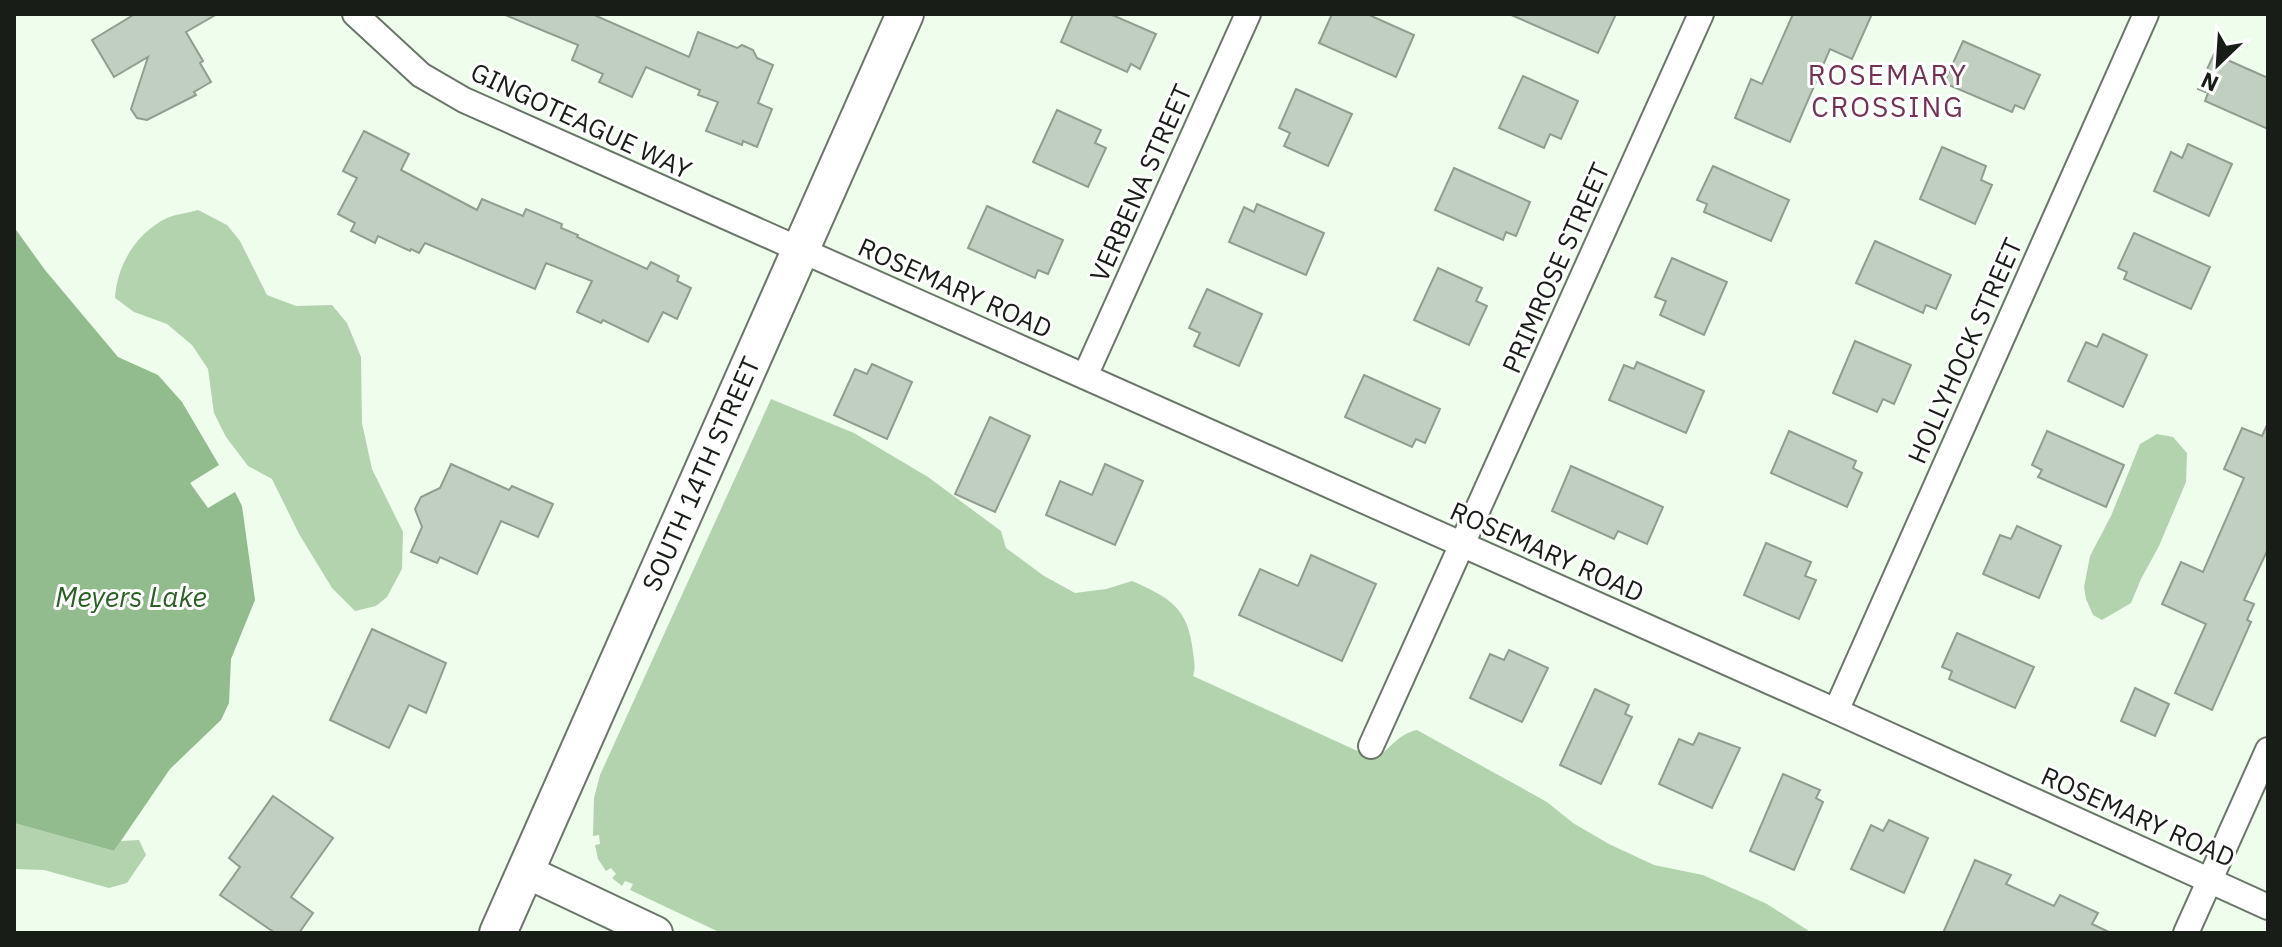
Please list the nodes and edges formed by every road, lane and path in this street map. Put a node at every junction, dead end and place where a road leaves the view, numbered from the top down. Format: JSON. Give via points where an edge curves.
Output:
{"nodes":[{"id":1,"x":355,"y":14,"type":"edge"},
{"id":2,"x":905,"y":14,"type":"edge"},
{"id":3,"x":1248,"y":14,"type":"edge"},
{"id":4,"x":1701,"y":14,"type":"edge"},
{"id":5,"x":2146,"y":14,"type":"edge"},
{"id":6,"x":802,"y":250,"type":"junction"},
{"id":7,"x":1085,"y":376,"type":"junction"},
{"id":8,"x":1462,"y":544,"type":"junction"},
{"id":9,"x":1836,"y":711,"type":"junction"},
{"id":10,"x":1371,"y":746,"type":"dead end"},
{"id":11,"x":2268,"y":750,"type":"edge"},
{"id":12,"x":527,"y":872,"type":"junction"},
{"id":13,"x":2210,"y":881,"type":"junction"},
{"id":14,"x":2268,"y":907,"type":"edge"},
{"id":15,"x":498,"y":933,"type":"edge"},
{"id":16,"x":656,"y":933,"type":"edge"},
{"id":17,"x":2186,"y":933,"type":"edge"}],
"edges":[{"from":1,"to":6,"type":"street","name":"GINGOTEAGUE WAY","via":[[421,75],[464,100]]},
{"from":2,"to":6,"type":"main road","name":"SOUTH 14TH STREET"},
{"from":3,"to":7,"type":"street","name":"VERBENA STREET"},
{"from":4,"to":8,"type":"street","name":"PRIMROSE STREET"},
{"from":5,"to":9,"type":"street","name":"HOLLYHOCK STREET"},
{"from":6,"to":7,"type":"street","name":"ROSEMARY ROAD"},
{"from":6,"to":12,"type":"main road","name":"SOUTH 14TH STREET"},
{"from":7,"to":8,"type":"street","name":"ROSEMARY ROAD"},
{"from":8,"to":9,"type":"street","name":"ROSEMARY ROAD"},
{"from":8,"to":10,"type":"street","name":"PRIMROSE STREET"},
{"from":9,"to":13,"type":"street","name":"ROSEMARY ROAD"},
{"from":11,"to":13,"type":"street"},
{"from":12,"to":15,"type":"main road","name":"SOUTH 14TH STREET"},
{"from":12,"to":16,"type":"street"},
{"from":13,"to":14,"type":"street","name":"ROSEMARY ROAD"},
{"from":13,"to":17,"type":"street"}]}
